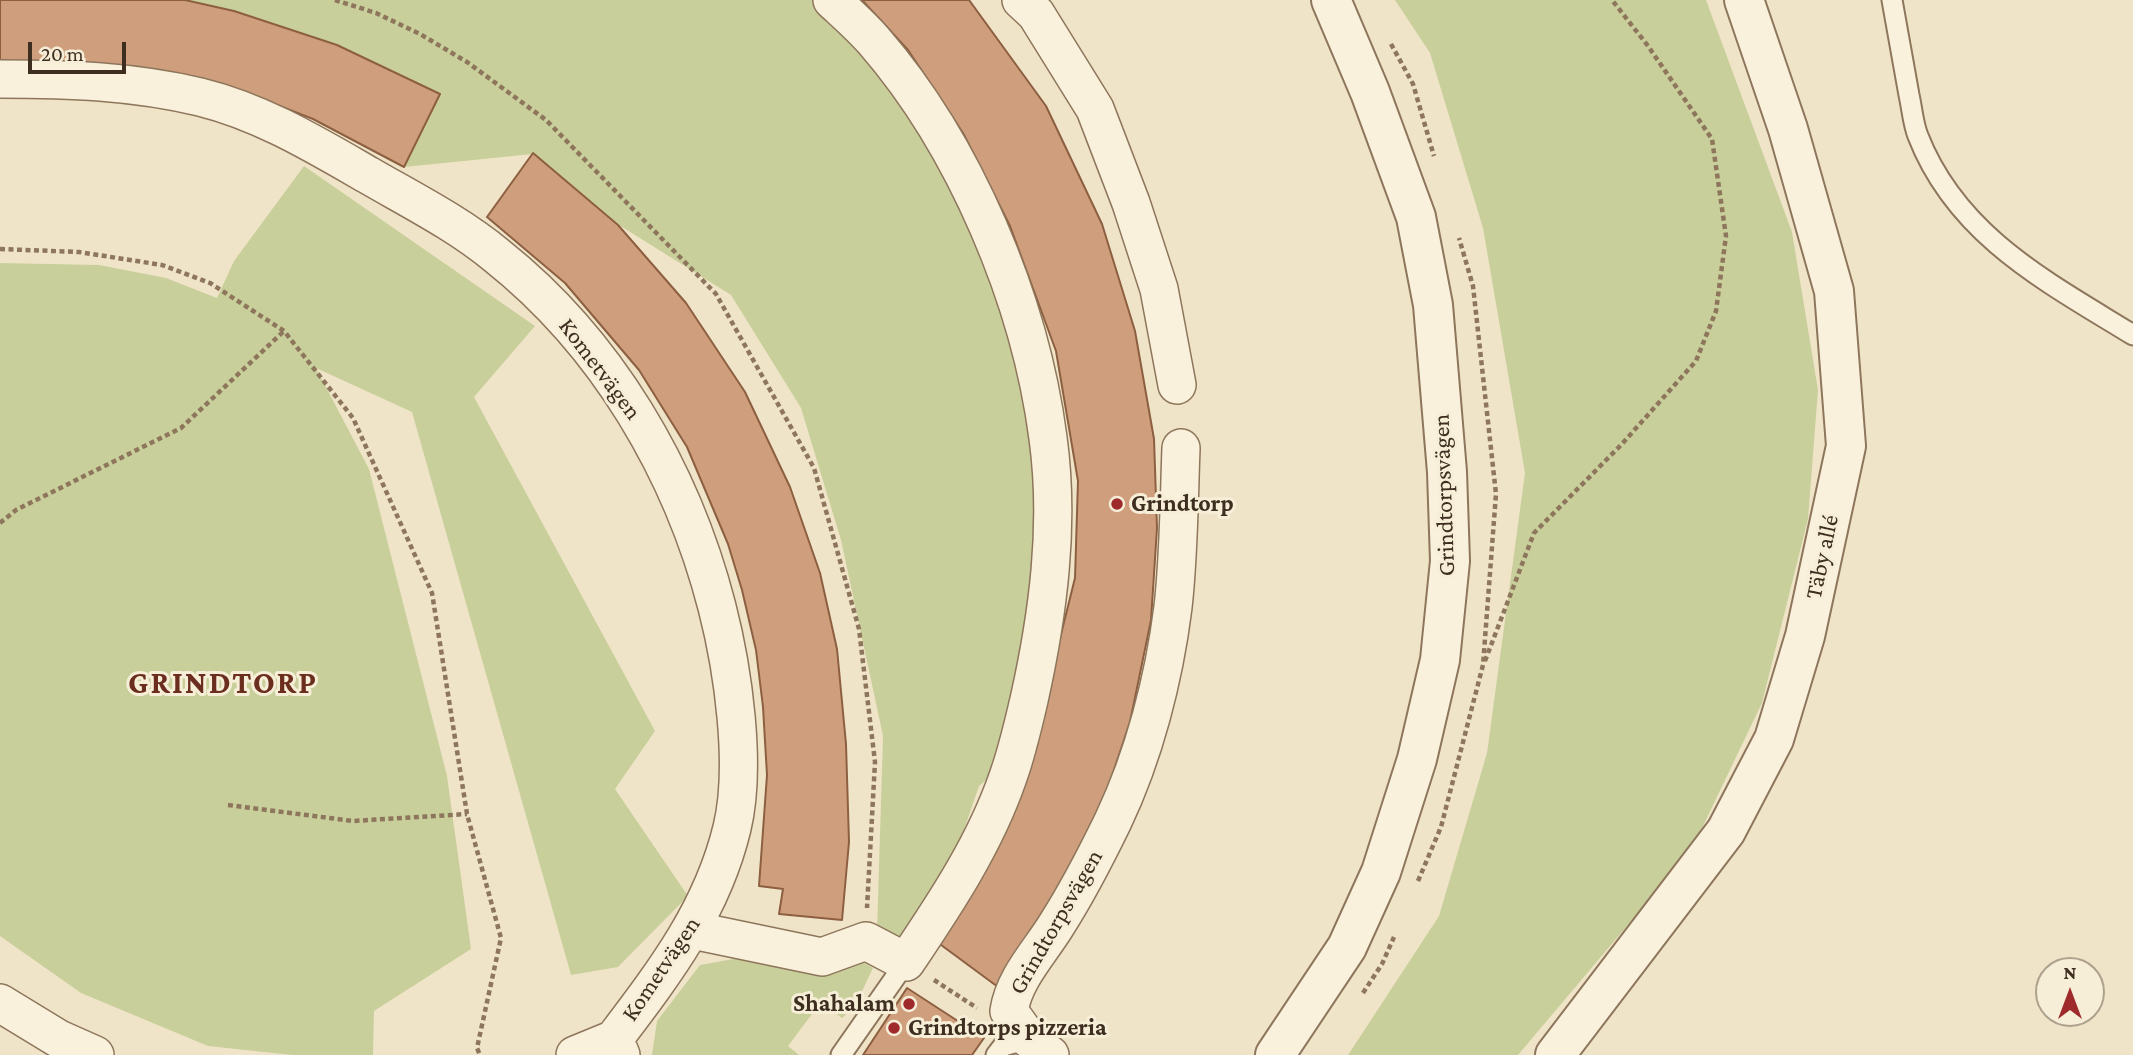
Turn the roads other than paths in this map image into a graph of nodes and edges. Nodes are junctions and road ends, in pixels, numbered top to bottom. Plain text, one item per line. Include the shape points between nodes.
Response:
1 (832, 0) edge
2 (1021, 0) edge
3 (1331, 0) edge
4 (1744, 0) edge
5 (1892, 0) edge
6 (0, 79) edge
7 (2133, 335) edge
8 (1177, 385) dead end
9 (1181, 448) dead end
10 (692, 930) junction
11 (906, 962) junction
12 (0, 1003) edge
13 (617, 1047) edge
14 (1040, 1047) edge
15 (95, 1055) edge
16 (575, 1055) edge
17 (841, 1055) edge
18 (996, 1055) edge
19 (1275, 1055) edge
20 (1555, 1055) edge

1 - 11 street via 873,40 908,86 938,128 967,185 997,248 1028,337 1049,441 1050,574 1038,663 1021,732 1008,777 967,865
2 - 8 street via 1036,14 1095,108 1159,289
3 - 19 street, Grindtorpsvägen via 1416,217 1433,305 1450,561 1440,660 1417,760 1381,873 1347,947
4 - 20 street, Täby allé via 1788,129 1834,291 1846,446 1805,636 1774,739 1726,831
5 - 7 lane via 1917,134 1937,178 1985,234 2025,268
6 - 10 street, Kometvägen via 76,79 145,86 261,117 438,216 496,254 544,297 589,348 630,402 679,494 712,585 727,643 739,766 733,825
9 - 14 street, Grindtorpsvägen via 1173,606 1165,656 1134,770 1114,819 1057,924 1012,992 1009,1011
10 - 11 street via 822,957 866,941
10 - 13 street, Kometvägen
11 - 17 lane
12 - 15 street
13 - 16 street, Kometvägen
14 - 18 lane via 1003,1046

